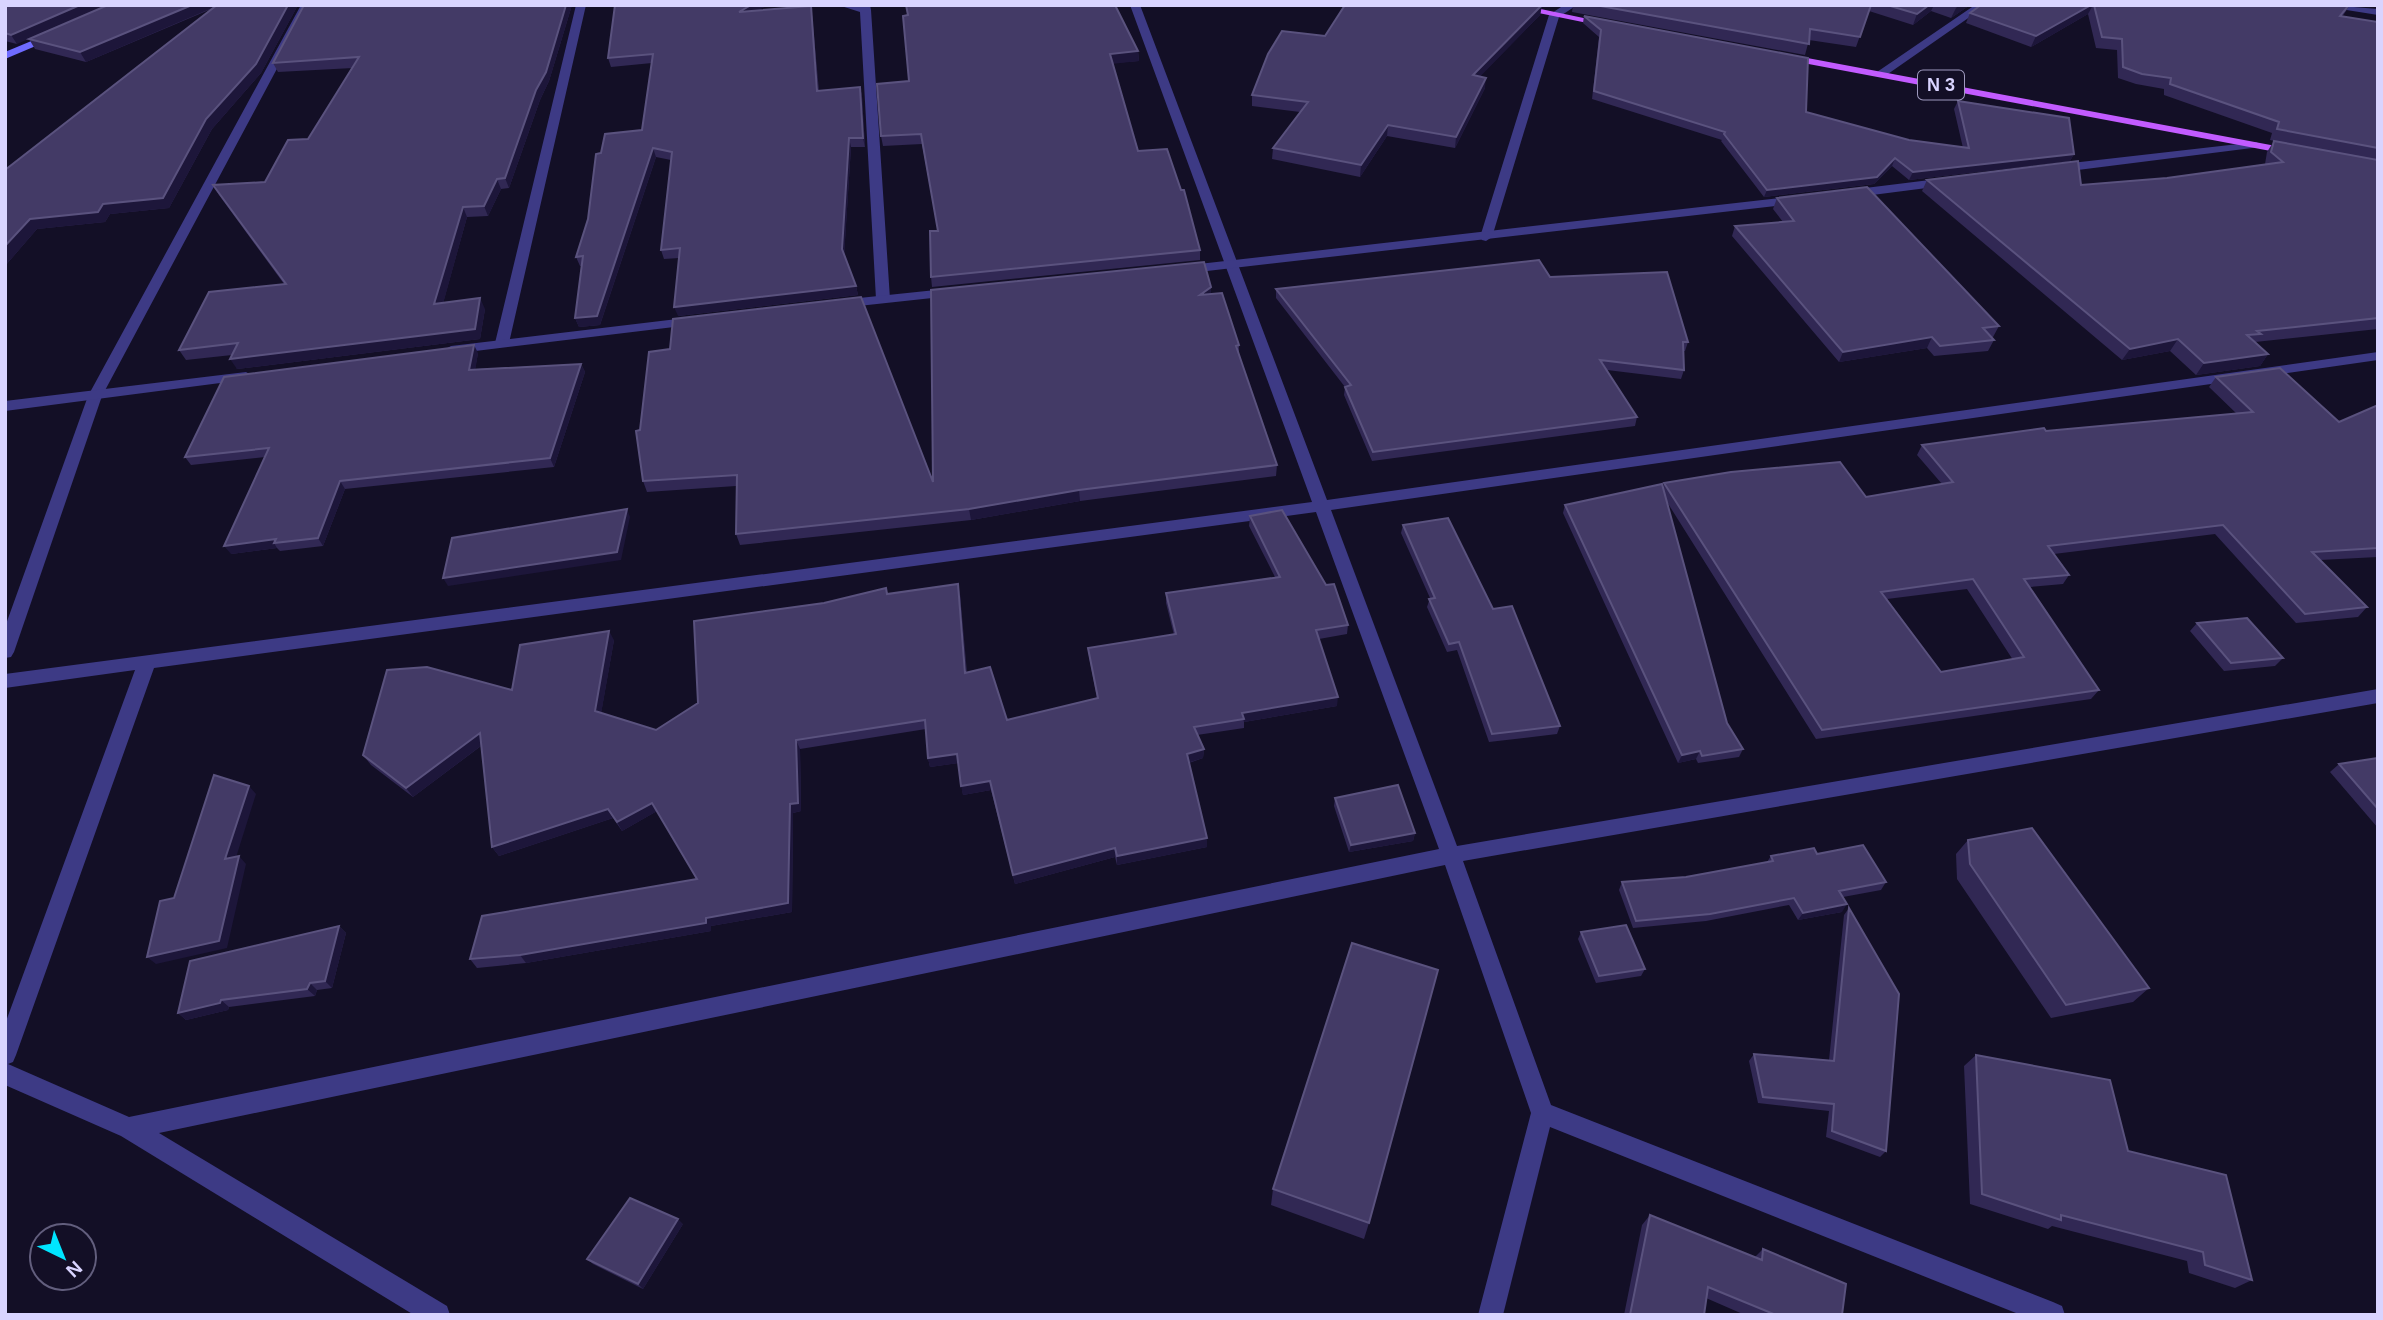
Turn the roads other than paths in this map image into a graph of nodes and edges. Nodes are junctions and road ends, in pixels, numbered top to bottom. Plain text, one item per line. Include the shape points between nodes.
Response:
1 (306, 5) edge
2 (581, 5) edge
3 (843, 5) edge
4 (1135, 5) edge
5 (1504, 5) edge
6 (1572, 5) edge
7 (1982, 5) edge
8 (2334, 5) edge
9 (865, 8) edge
10 (2378, 12) edge
11 (1554, 15) junction
12 (1623, 27) edge
13 (65, 31) edge
14 (1772, 54) edge
15 (5, 56) edge
16 (1881, 74) junction
17 (2256, 145) junction
18 (2310, 155) edge
19 (2036, 172) edge
20 (1954, 181) edge
21 (1486, 237) junction
22 (1231, 265) junction
23 (1161, 272) edge
24 (966, 291) edge
25 (883, 299) junction
26 (828, 306) edge
27 (706, 320) edge
28 (502, 343) junction
29 (434, 352) edge
30 (2378, 356) edge
31 (257, 375) edge
32 (95, 396) junction
33 (5, 406) edge
34 (1321, 506) junction
35 (5, 652) edge
36 (148, 662) junction
37 (5, 681) edge
38 (2378, 696) edge
39 (1451, 855) junction
40 (5, 1055) edge
41 (5, 1074) edge
42 (1542, 1113) junction
43 (129, 1128) junction
44 (438, 1315) edge
45 (1490, 1315) edge
46 (2053, 1315) edge

1 - 32 street
2 - 28 street
3 - 9 street
4 - 22 street
5 - 11 main road
6 - 11 street
7 - 16 street
8 - 10 street
9 - 25 street
11 - 12 main road
11 - 21 street
13 - 15 main road
14 - 16 main road, N 3
16 - 17 main road, N 3
17 - 18 main road, N 3
17 - 19 street
20 - 21 street
21 - 22 street
22 - 23 street
22 - 34 street
24 - 25 street
25 - 26 street
27 - 28 street
28 - 29 street
30 - 34 street
31 - 32 street
32 - 33 street
32 - 35 street
34 - 36 street
34 - 39 street
36 - 37 street
36 - 40 street
38 - 39 street
39 - 42 street
39 - 43 street
41 - 43 street
42 - 45 street
42 - 46 street
43 - 44 street

